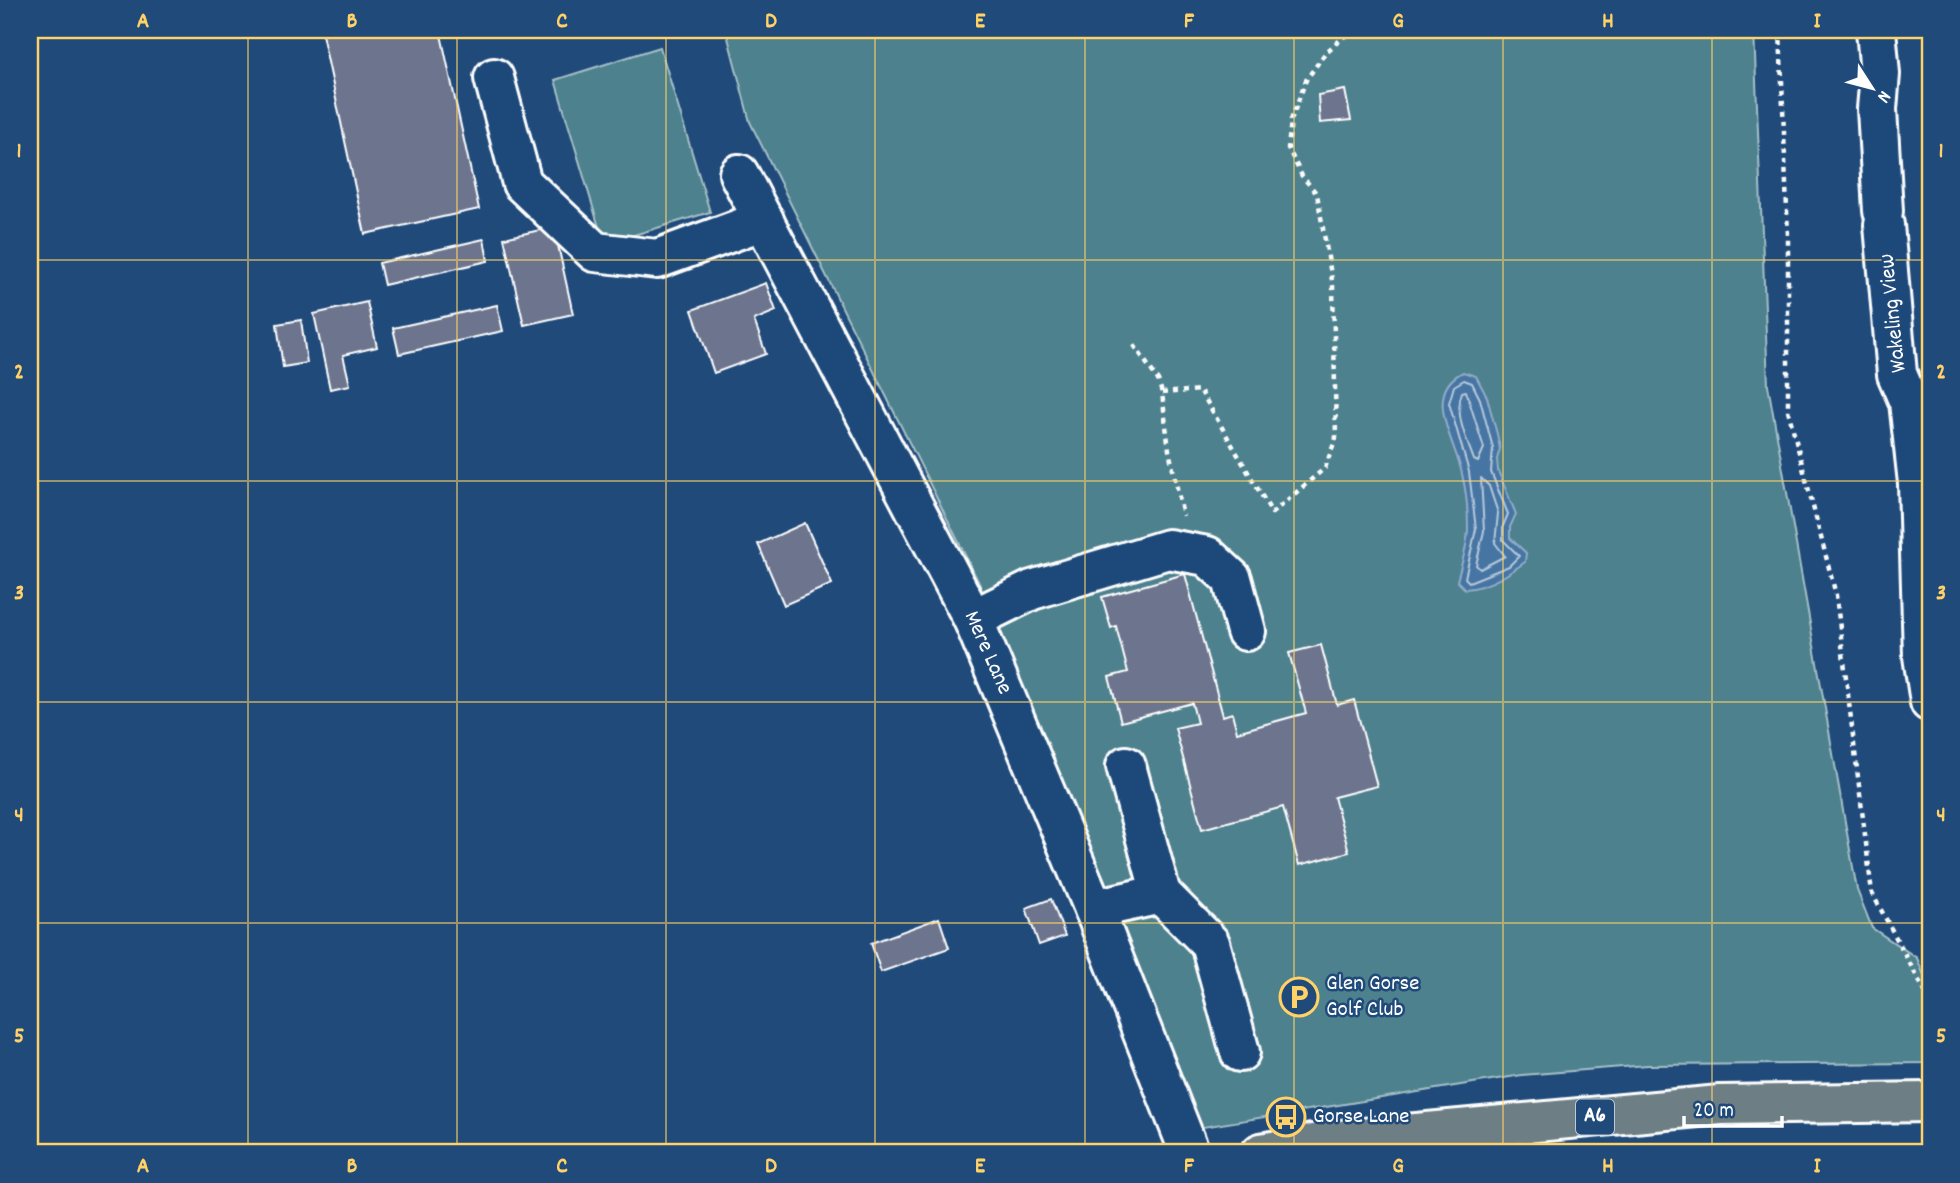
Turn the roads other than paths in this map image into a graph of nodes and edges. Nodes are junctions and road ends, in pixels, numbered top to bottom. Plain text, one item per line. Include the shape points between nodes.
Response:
1 (1876, 30) edge
2 (494, 78) dead end
3 (739, 174) dead end
4 (764, 220) junction
5 (1924, 483) edge
6 (973, 619) junction
7 (1246, 631) dead end
8 (1930, 702) edge
9 (1126, 766) dead end
10 (1161, 894) junction
11 (1094, 909) junction
12 (1240, 1052) dead end
13 (1930, 1102) edge
14 (1190, 1153) edge
15 (1261, 1153) edge

1 - 5 street, Wakeling View via 1877,109 1897,374 1909,402
2 - 4 street via 522,183 595,252 657,259
3 - 4 street, Mere Lane
4 - 6 street, Mere Lane
5 - 8 street, Wakeling View via 1923,656
6 - 7 street via 1032,590 1168,549 1206,556 1232,579
6 - 11 street, Mere Lane
9 - 10 street
10 - 11 street
10 - 12 street via 1210,943
11 - 14 street, Mere Lane
13 - 15 highway, A6 via 1720,1105 1329,1141

